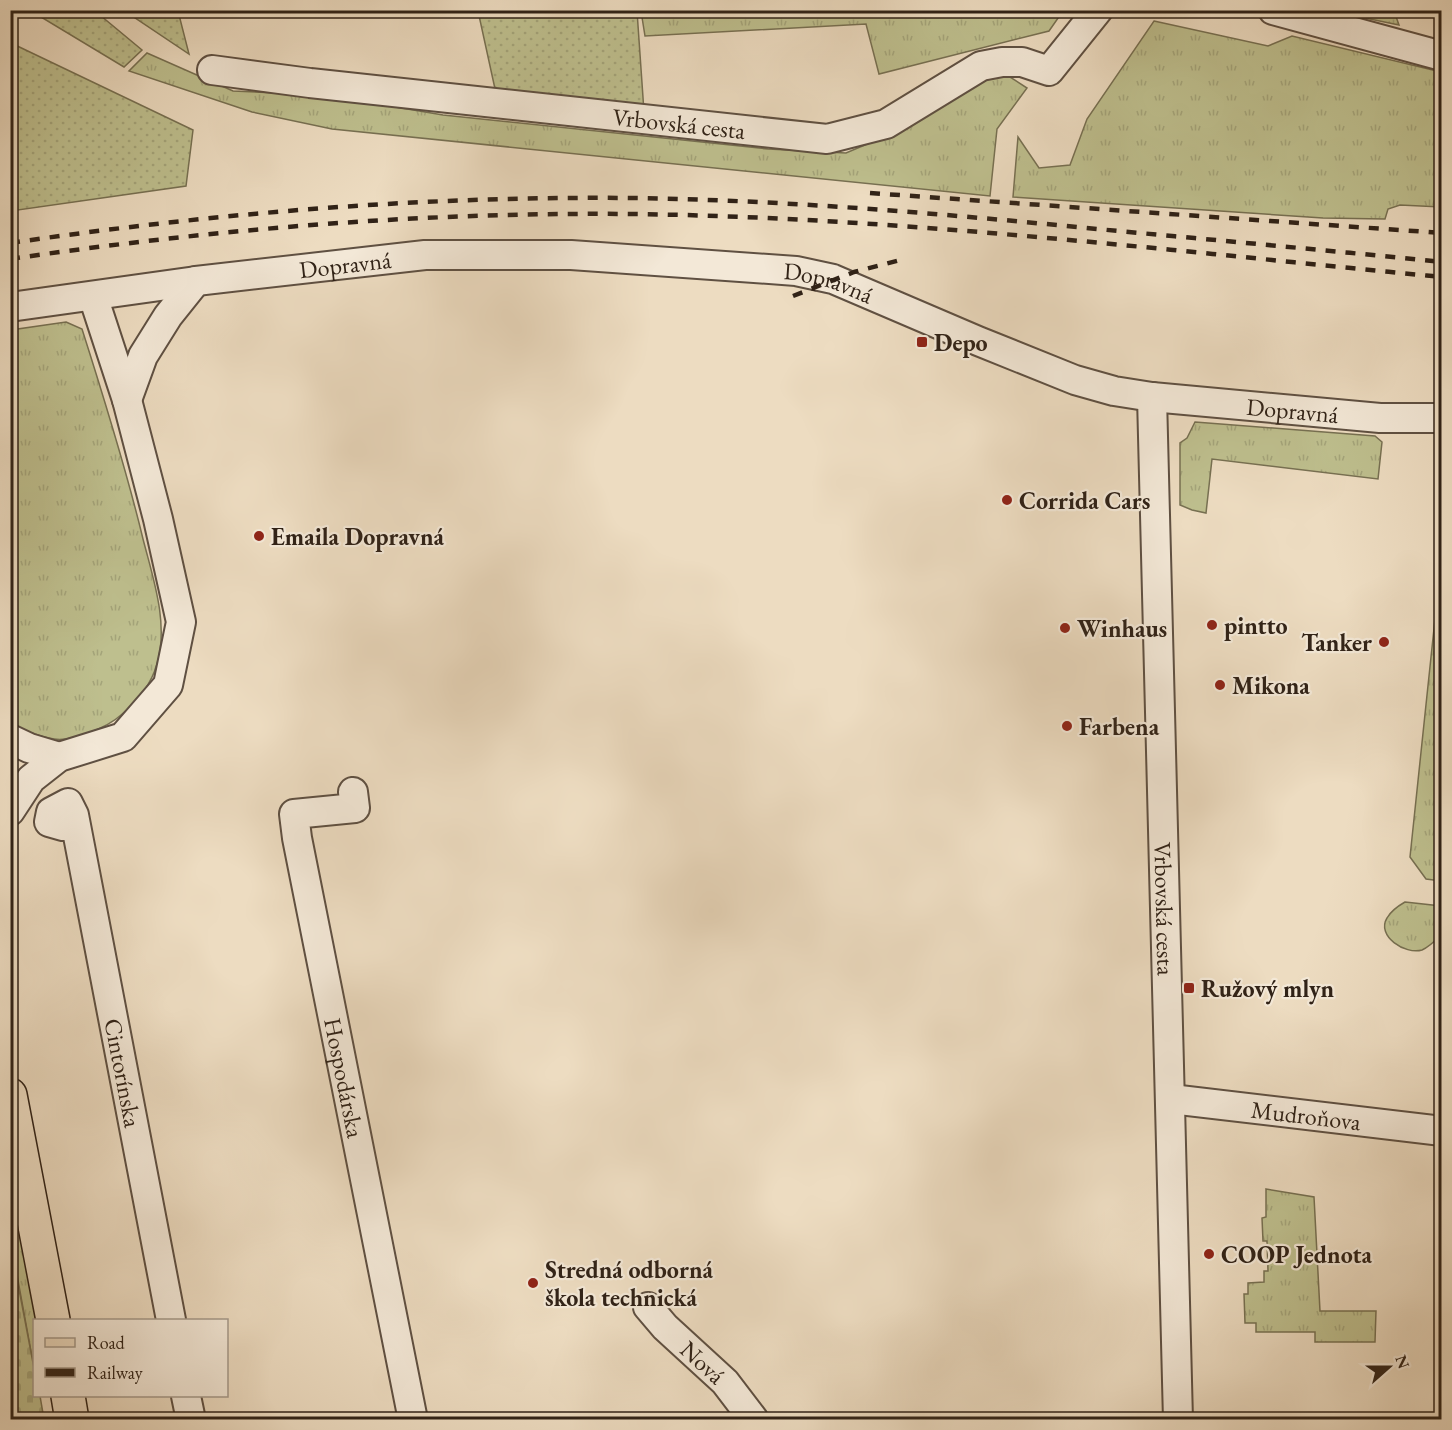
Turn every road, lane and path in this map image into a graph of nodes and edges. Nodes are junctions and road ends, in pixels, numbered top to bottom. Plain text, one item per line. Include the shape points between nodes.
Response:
1 (1098, 10) edge
2 (1273, 10) edge
3 (1442, 56) edge
4 (212, 70) dead end
5 (196, 281) junction
6 (93, 296) junction
7 (10, 308) edge
8 (1152, 397) junction
9 (127, 400) junction
10 (1442, 418) edge
11 (10, 739) edge
12 (59, 757) junction
13 (353, 792) dead end
14 (10, 811) edge
15 (75, 824) dead end
16 (10, 1095) edge
17 (1171, 1099) junction
18 (1442, 1131) edge
19 (648, 1307) dead end
20 (53, 1319) edge
21 (171, 1319) edge
22 (68, 1397) edge
23 (186, 1397) edge
24 (72, 1419) edge
25 (191, 1419) edge
26 (413, 1419) edge
27 (754, 1419) edge
28 (1178, 1419) edge

1 - 4 street, Vrbovská cesta via 1048,72 1022,62 981,66 886,124 827,139
2 - 3 street
5 - 6 street, Dopravná
5 - 8 street, Dopravná via 425,255 571,255 796,271 832,279 1075,380
5 - 9 street via 143,356
6 - 7 street, Dopravná
6 - 9 street
8 - 10 street, Dopravná via 1380,418
8 - 17 street, Vrbovská cesta
9 - 12 street via 181,622 168,685 123,737
11 - 12 street
12 - 14 street via 31,779
13 - 26 street, Hospodárska via 356,808 294,814
15 - 21 street, Cintorínska
16 - 20 main road
17 - 18 street, Mudroňova
17 - 28 street, Vrbovská cesta
19 - 27 street, Nová via 725,1383
22 - 24 main road
23 - 25 street

